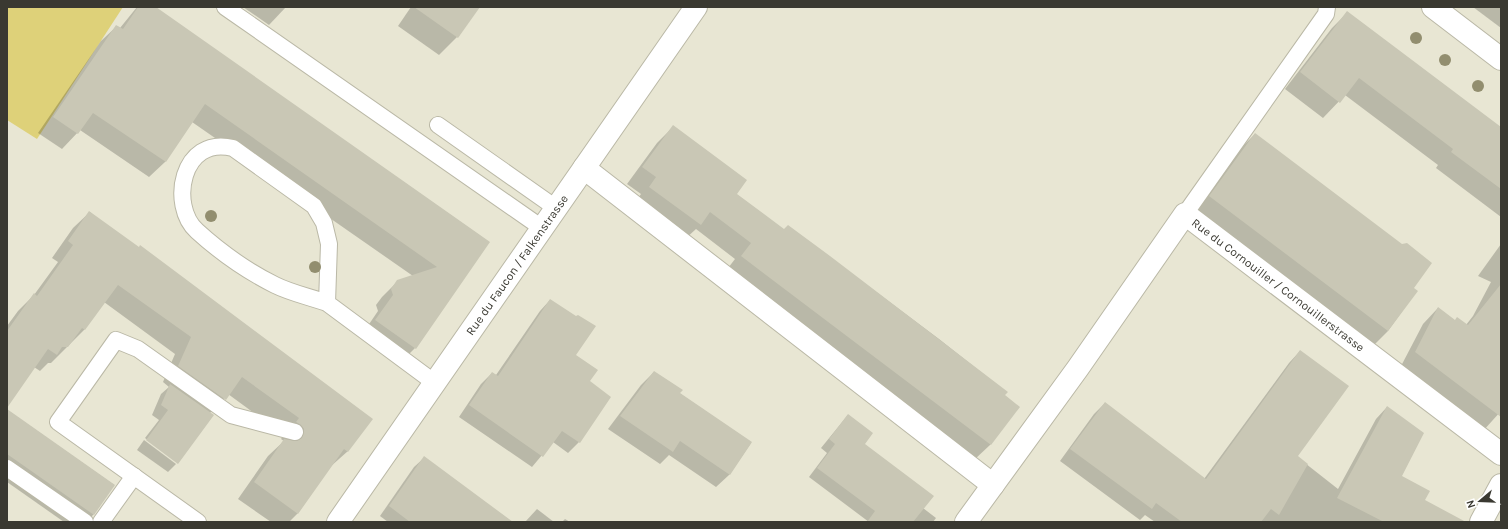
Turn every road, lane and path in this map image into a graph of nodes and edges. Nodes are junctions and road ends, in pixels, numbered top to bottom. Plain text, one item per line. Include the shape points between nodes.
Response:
1 (225, 7) edge
2 (696, 7) edge
3 (1327, 7) edge
4 (1433, 7) edge
5 (1501, 58) edge
6 (438, 125) dead end
7 (584, 168) junction
8 (556, 208) junction
9 (1185, 214) junction
10 (542, 228) junction
11 (327, 303) junction
12 (435, 383) junction
13 (296, 432) dead end
14 (1501, 454) edge
15 (7, 468) edge
16 (134, 476) junction
17 (993, 485) junction
18 (1501, 485) edge
19 (348, 518) edge
20 (85, 522) edge
21 (101, 522) edge
22 (198, 522) edge
23 (966, 522) edge
24 (1482, 522) edge

1 - 10 lane
2 - 7 street, Rue du Faucon / Falkenstrasse
3 - 9 lane via 1326,14
4 - 5 street
6 - 8 lane
7 - 8 street, Rue du Faucon / Falkenstrasse
7 - 17 street
8 - 10 street, Rue du Faucon / Falkenstrasse
9 - 14 street, Rue du Cornouiller / Cornouillerstrasse
9 - 17 street, Rue du Cornouiller / Cornouillerstrasse
10 - 12 street, Rue du Faucon / Falkenstrasse
11 - 11 lane via 329,244 324,223 314,206 233,148 221,145 201,150 190,164 184,180 185,209 196,230 245,268 276,286
11 - 12 lane
12 - 19 street, Rue du Faucon / Falkenstrasse
13 - 16 lane via 231,415 138,349 116,340 58,422
15 - 20 lane
16 - 21 lane
16 - 22 lane
17 - 23 street, Rue du Cornouiller / Cornouillerstrasse
18 - 24 street

